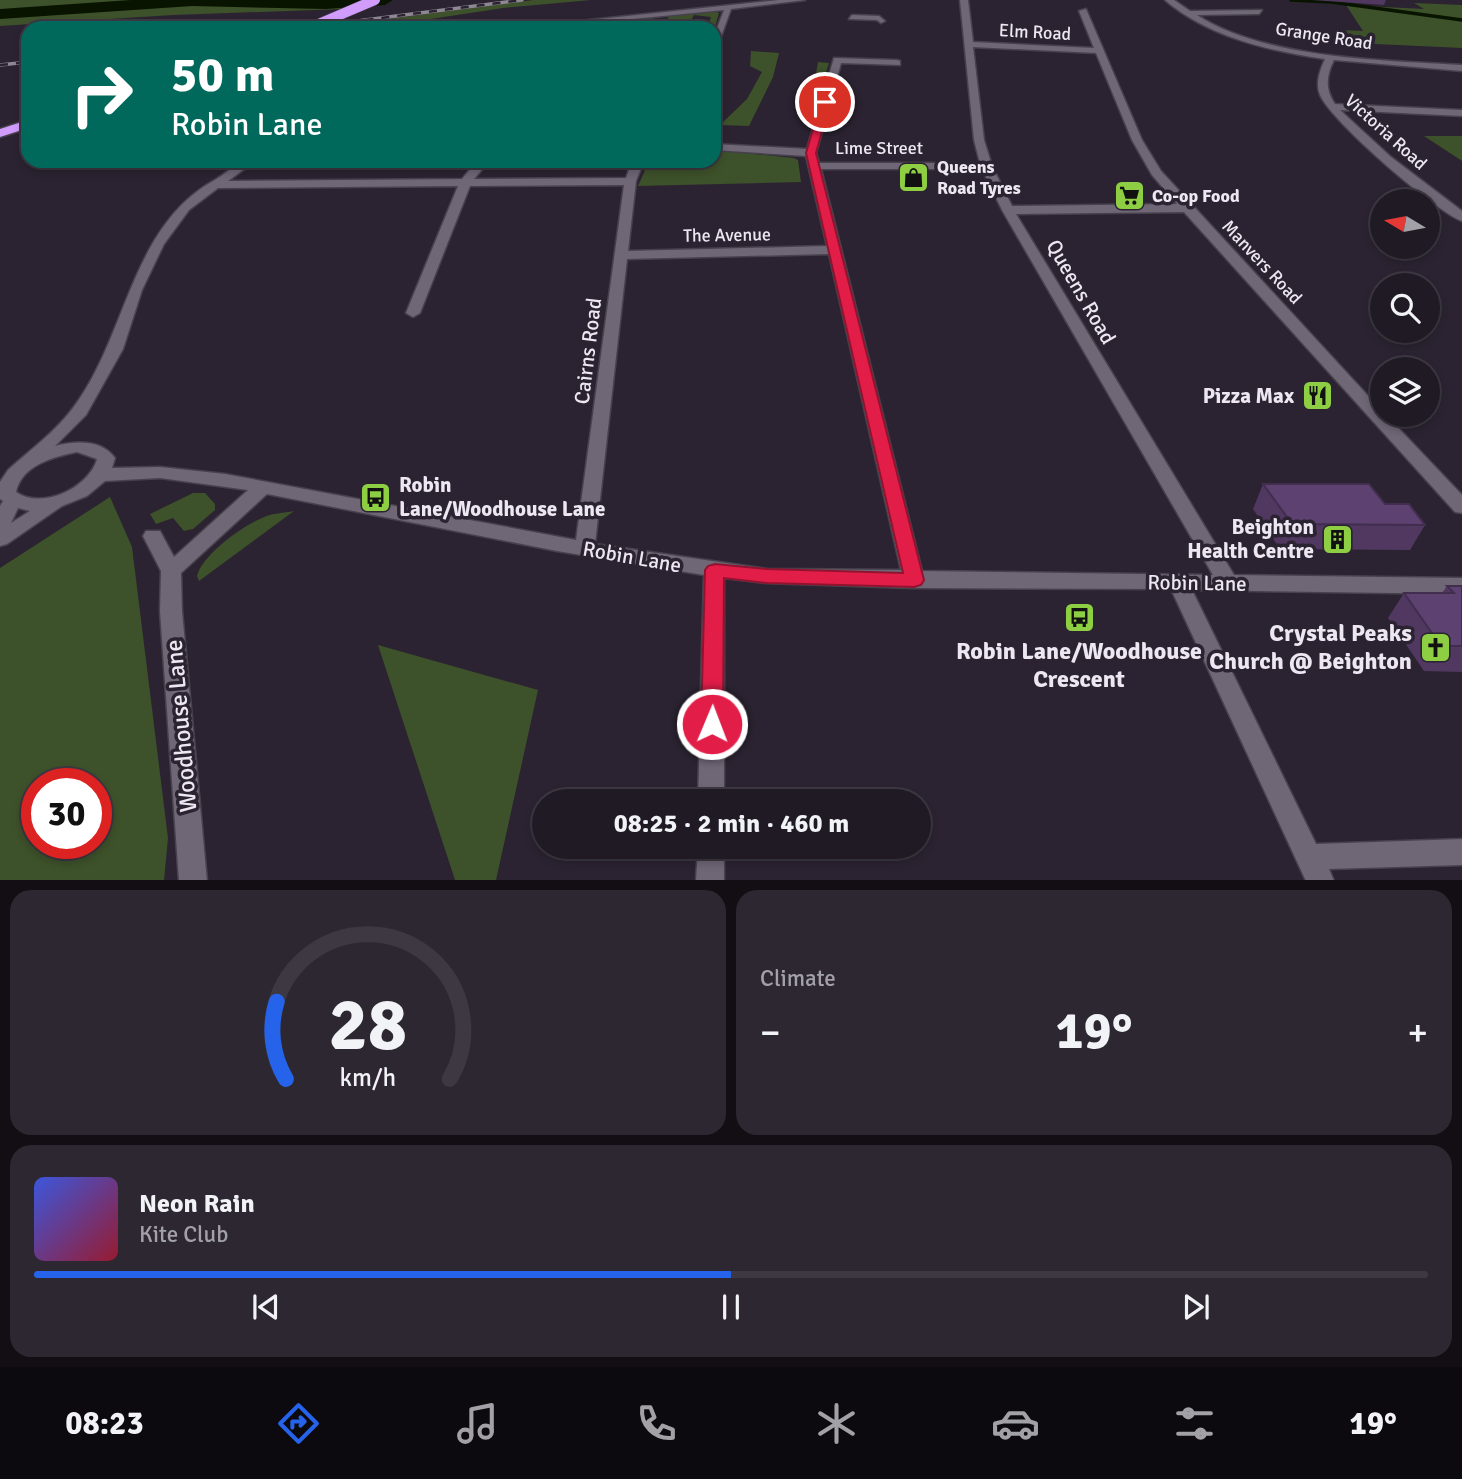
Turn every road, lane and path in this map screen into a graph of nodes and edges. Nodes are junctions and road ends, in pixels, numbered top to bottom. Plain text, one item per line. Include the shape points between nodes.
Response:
1 (374, 0) edge
2 (801, 0) edge
3 (964, 0) edge
4 (1169, 0) edge
5 (728, 7) junction
6 (1083, 11) dead end
7 (1259, 12) dead end
8 (662, 13) junction
9 (1187, 13) junction
10 (852, 16) dead end
11 (608, 18) junction
12 (325, 21) edge
13 (581, 21) edge
14 (610, 21) edge
15 (658, 21) dead end
16 (881, 21) dead end
17 (721, 30) edge
18 (969, 44) junction
19 (1100, 51) junction
20 (1331, 56) junction
21 (897, 63) dead end
22 (1462, 68) edge
23 (1331, 107) junction
24 (1462, 113) edge
25 (21, 126) edge
26 (0, 133) edge
27 (721, 148) edge
28 (813, 160) junction
29 (986, 166) junction
30 (238, 168) edge
31 (477, 168) edge
32 (635, 168) edge
33 (630, 181) junction
34 (465, 183) junction
35 (213, 185) junction
36 (1186, 208) junction
37 (1008, 209) junction
38 (1462, 217) edge
39 (833, 250) junction
40 (621, 255) junction
41 (413, 313) dead end
42 (73, 421) junction
43 (77, 447) junction
44 (30, 461) junction
45 (101, 475) junction
46 (262, 488) junction
47 (62, 499) junction
48 (12, 501) junction
49 (1462, 507) edge
50 (0, 525) edge
51 (153, 536) dead end
52 (0, 539) edge
53 (585, 548) junction
54 (715, 570) junction
55 (171, 571) junction
56 (914, 580) junction
57 (1178, 583) junction
58 (1228, 583) junction
59 (1462, 586) edge
60 (711, 789) edge
61 (1462, 852) edge
62 (710, 859) edge
63 (1315, 869) edge
64 (193, 880) edge
65 (710, 880) edge

1 - 12 highway, bridge
2 - 5 street
3 - 18 street, Queens Road
4 - 9 street, Grange Road
5 - 8 street
5 - 17 street
6 - 19 street, Manvers Road
7 - 9 street, Grange Road
8 - 11 street
8 - 15 street
9 - 20 street, Grange Road via 1232,34
10 - 16 street
11 - 13 street
11 - 14 street
18 - 19 street, Elm Road
18 - 29 street, Queens Road
19 - 36 street, Manvers Road via 1137,140 1156,173
20 - 22 street, Grange Road
20 - 23 street, Victoria Road via 1322,78
21 - 28 street via 837,60
23 - 24 street
23 - 38 street, Victoria Road
25 - 26 highway
27 - 28 street, Lime Street
28 - 29 street, Lime Street
28 - 39 street
29 - 37 street, Queens Road
30 - 35 street
31 - 34 street
32 - 33 street, Cairns Road
33 - 34 street
33 - 40 street, Cairns Road
34 - 35 street
34 - 41 street
35 - 42 street via 185,207 158,244 135,290 115,349
36 - 37 street
36 - 49 street, Manvers Road
37 - 58 street, Queens Road
39 - 40 street, The Avenue
39 - 56 street
40 - 53 street, Cairns Road
42 - 43 street
42 - 44 street
43 - 44 street
43 - 45 street via 91,448 106,458
44 - 48 street via 6,484
45 - 46 street, Robin Lane via 172,475
45 - 47 street
46 - 53 street, Robin Lane
46 - 55 street
47 - 48 street via 31,505
47 - 52 street
48 - 50 street
51 - 55 street, Woodhouse Lane
53 - 54 street, Robin Lane
54 - 56 street, Robin Lane
54 - 60 street
55 - 64 street, Woodhouse Lane
56 - 57 street, Robin Lane
57 - 58 street, Robin Lane
57 - 63 street
58 - 59 street, Robin Lane
61 - 63 street
62 - 65 street

